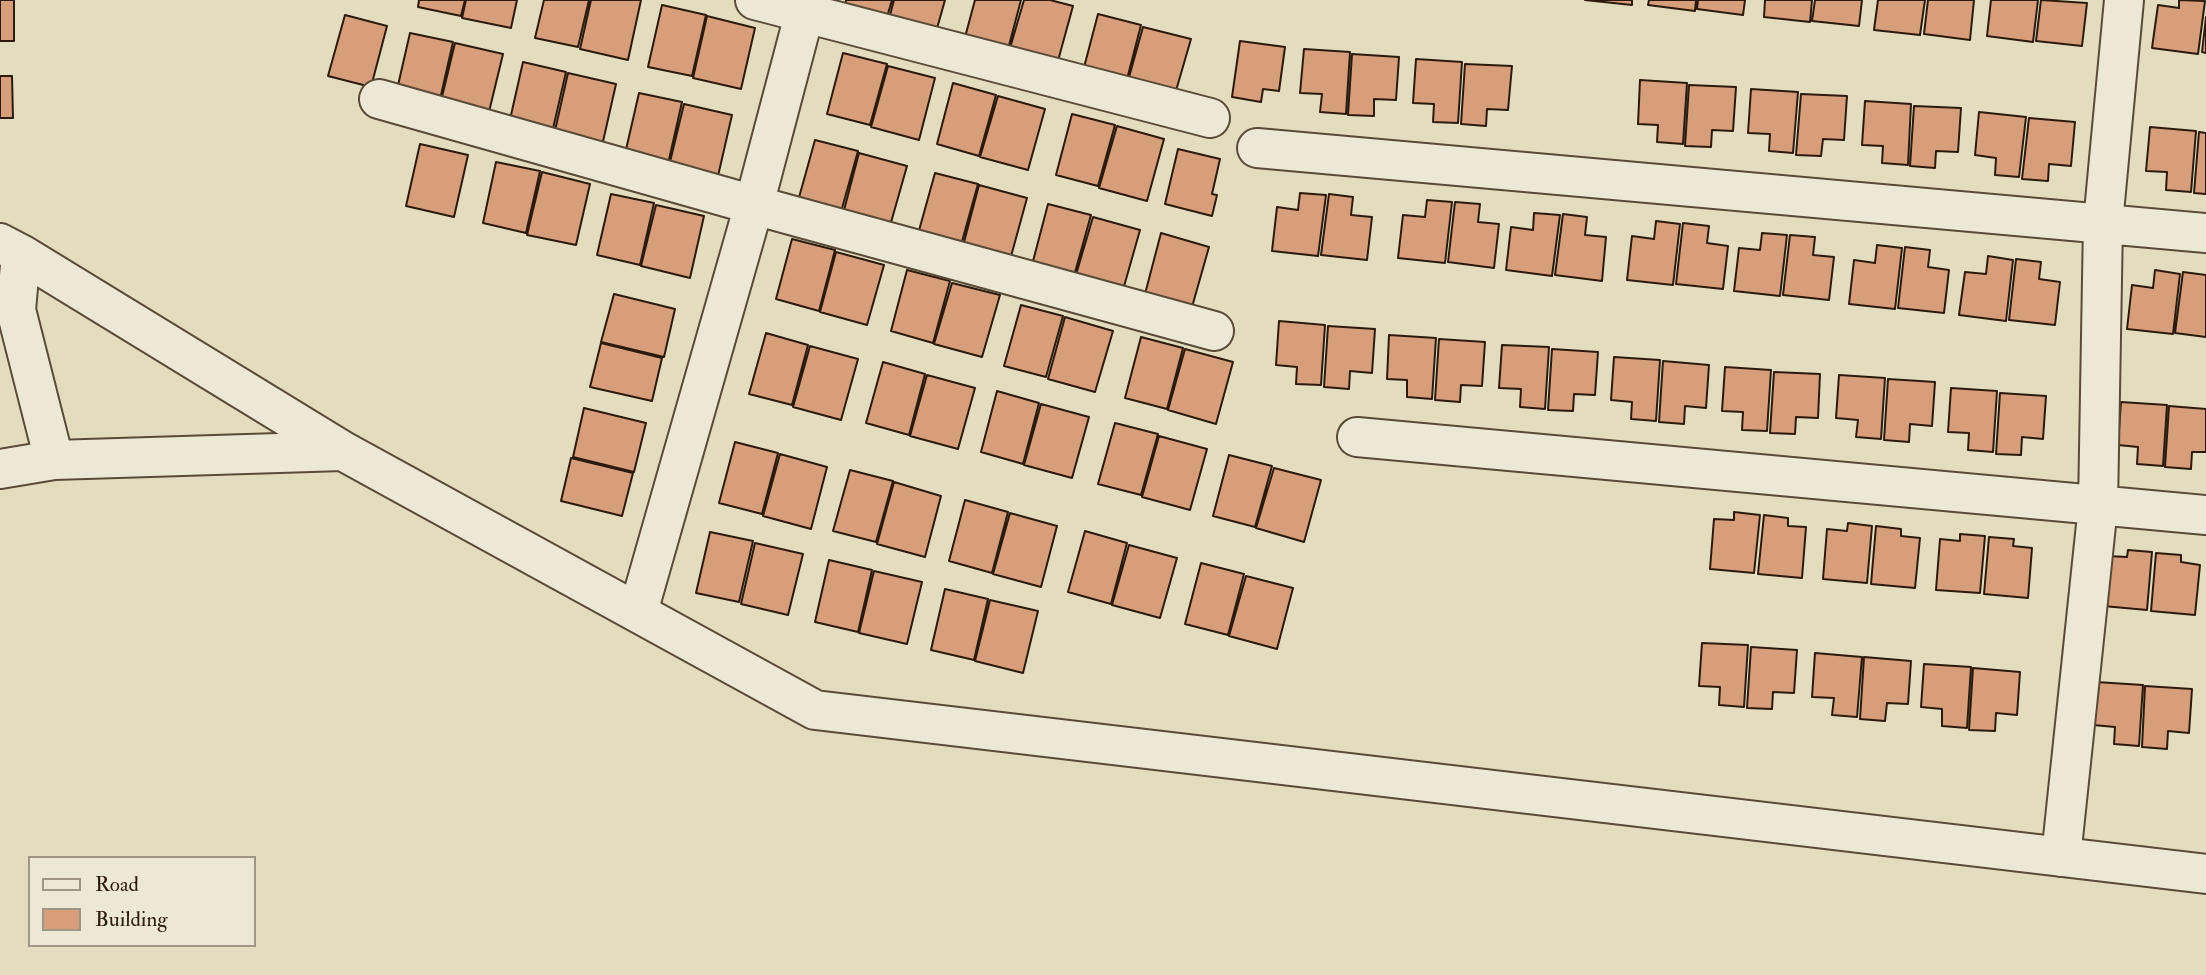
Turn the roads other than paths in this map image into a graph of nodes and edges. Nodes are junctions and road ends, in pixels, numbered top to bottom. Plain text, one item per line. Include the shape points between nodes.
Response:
1 (755, 0) edge
2 (2124, 0) edge
3 (807, 6) edge
4 (379, 99) dead end
5 (1210, 118) dead end
6 (1257, 148) dead end
7 (754, 205) junction
8 (2103, 223) junction
9 (2206, 233) edge
10 (11, 248) edge
11 (1214, 331) dead end
12 (1357, 438) dead end
13 (343, 451) junction
14 (54, 460) junction
15 (0, 469) edge
16 (2098, 506) junction
17 (2206, 515) edge
18 (638, 612) junction
19 (2061, 857) junction
20 (2206, 874) edge

1 - 3 street
2 - 8 street
3 - 5 street
3 - 7 street
4 - 7 street
6 - 8 street
7 - 11 street
7 - 18 street
8 - 9 street
8 - 16 street
10 - 13 street
10 - 14 street via 16,310
12 - 16 street
13 - 14 street
13 - 18 street
14 - 15 street
16 - 17 street
16 - 19 street
18 - 19 street via 815,710
19 - 20 street

